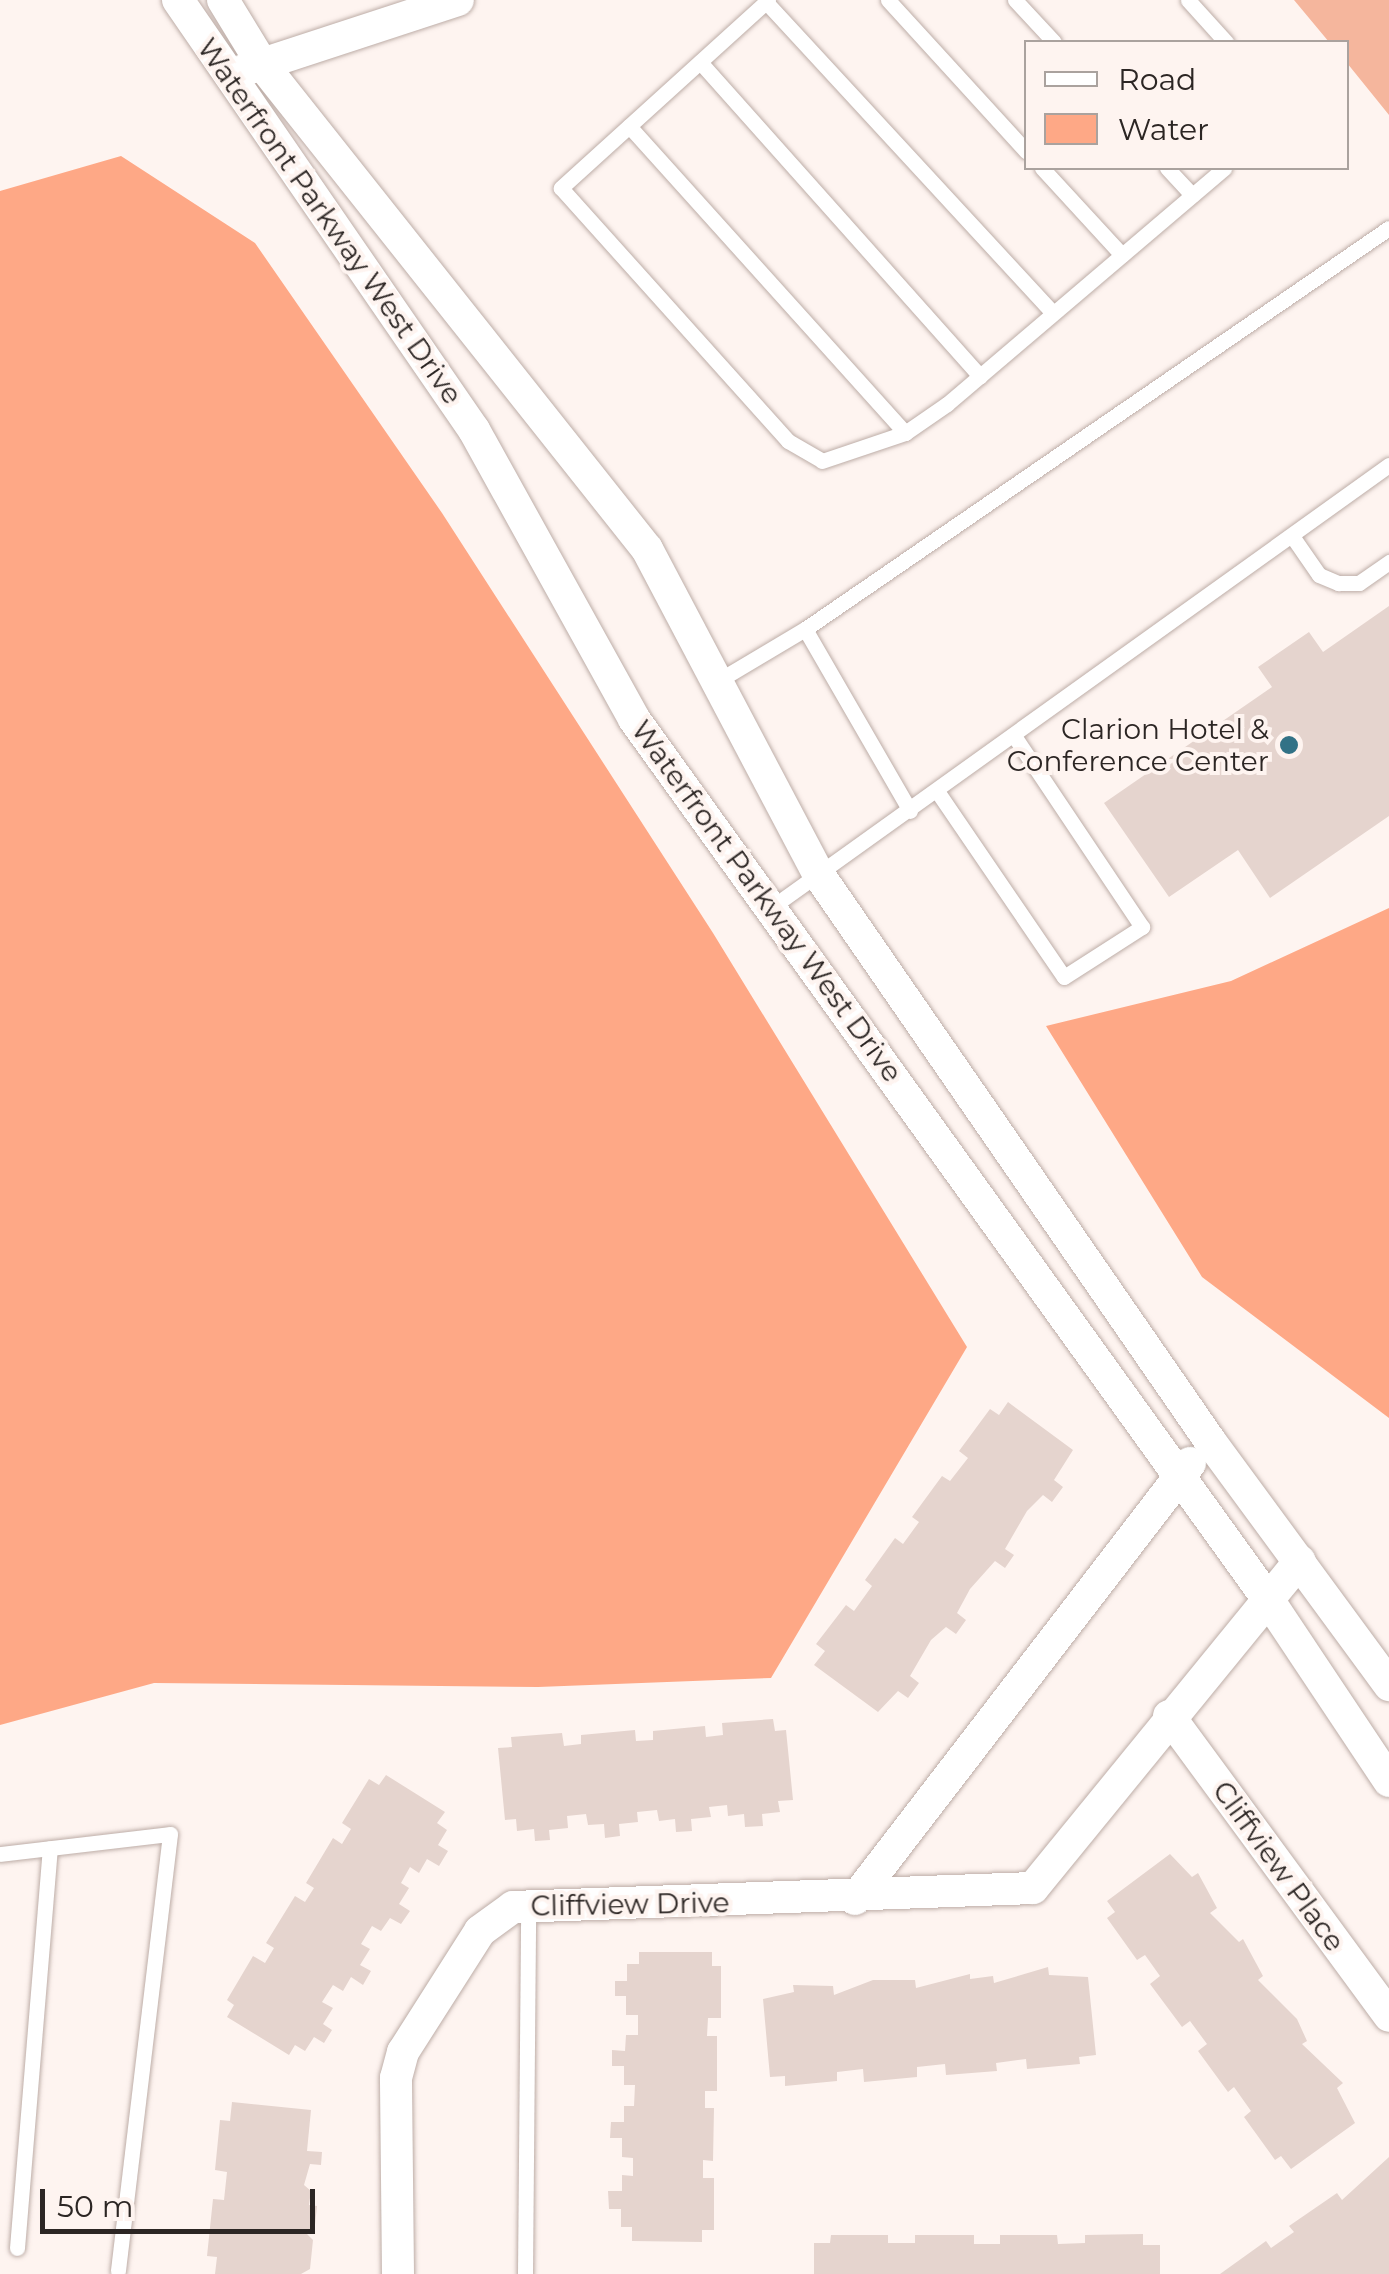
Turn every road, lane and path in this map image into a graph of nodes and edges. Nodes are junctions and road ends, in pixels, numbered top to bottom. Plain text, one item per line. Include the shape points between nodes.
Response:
1 (178, 0) edge
2 (222, 0) edge
3 (458, 0) edge
4 (888, 0) edge
5 (1015, 0) edge
6 (1188, 0) edge
7 (767, 1) edge
8 (398, 8) edge
9 (1052, 40) edge
10 (1224, 40) edge
11 (700, 62) junction
12 (262, 64) junction
13 (230, 75) junction
14 (629, 126) junction
15 (1024, 149) edge
16 (1044, 170) edge
17 (1169, 170) edge
18 (1222, 170) edge
19 (1192, 195) junction
20 (1389, 228) edge
21 (1122, 254) junction
22 (1054, 314) junction
23 (980, 376) junction
24 (905, 432) junction
25 (1389, 465) edge
26 (1292, 536) junction
27 (1389, 562) edge
28 (805, 629) junction
29 (716, 682) junction
30 (1014, 736) junction
31 (937, 791) junction
32 (910, 811) junction
33 (819, 875) junction
34 (772, 907) junction
35 (1210, 1441) junction
36 (1178, 1476) junction
37 (1300, 1561) junction
38 (1267, 1598) junction
39 (1389, 1685) edge
40 (1170, 1716) junction
41 (1389, 1782) edge
42 (50, 1848) junction
43 (0, 1854) edge
44 (854, 1899) junction
45 (528, 1908) junction
46 (1389, 2016) edge
47 (18, 2248) dead end
48 (118, 2271) dead end
49 (398, 2274) edge
50 (525, 2274) edge

1 - 13 street, Waterfront Parkway West Drive
2 - 12 street, Waterfront Parkway West Drive
3 - 8 street
4 - 15 lane
5 - 9 lane
6 - 10 lane
7 - 11 lane
7 - 22 lane
8 - 12 street
11 - 14 lane
11 - 23 lane
12 - 13 street
12 - 29 street, Waterfront Parkway West Drive via 647,549
13 - 34 street, Waterfront Parkway West Drive via 474,430 634,718
14 - 24 lane
14 - 24 lane via 561,188 788,442 822,461
16 - 21 lane
17 - 19 lane
18 - 19 lane
19 - 21 lane
20 - 28 lane
21 - 22 lane
22 - 23 lane
23 - 24 lane
25 - 26 lane
26 - 27 lane via 1319,576 1338,583 1359,583
26 - 30 lane
28 - 29 lane
28 - 32 lane
29 - 33 street, Waterfront Parkway West Drive
30 - 31 lane
30 - 31 lane via 1142,926 1064,977
31 - 32 lane
32 - 33 lane
33 - 34 lane
33 - 35 street, Waterfront Parkway West Drive
34 - 36 street, Waterfront Parkway West Drive
35 - 36 street
35 - 37 street, Waterfront Parkway West Drive
36 - 38 street, Waterfront Parkway West Drive
36 - 44 street
37 - 38 street, Cliffview Drive
37 - 39 street, Waterfront Parkway West Drive
38 - 40 street, Cliffview Drive
38 - 41 street, Waterfront Parkway West Drive
40 - 44 street, Cliffview Drive via 1033,1888
40 - 46 street, Cliffview Place
42 - 43 lane
42 - 47 lane
42 - 48 lane via 170,1834
44 - 45 street, Cliffview Drive
45 - 49 street, Cliffview Drive via 513,1907 480,1930 402,2052 396,2078
45 - 50 lane

